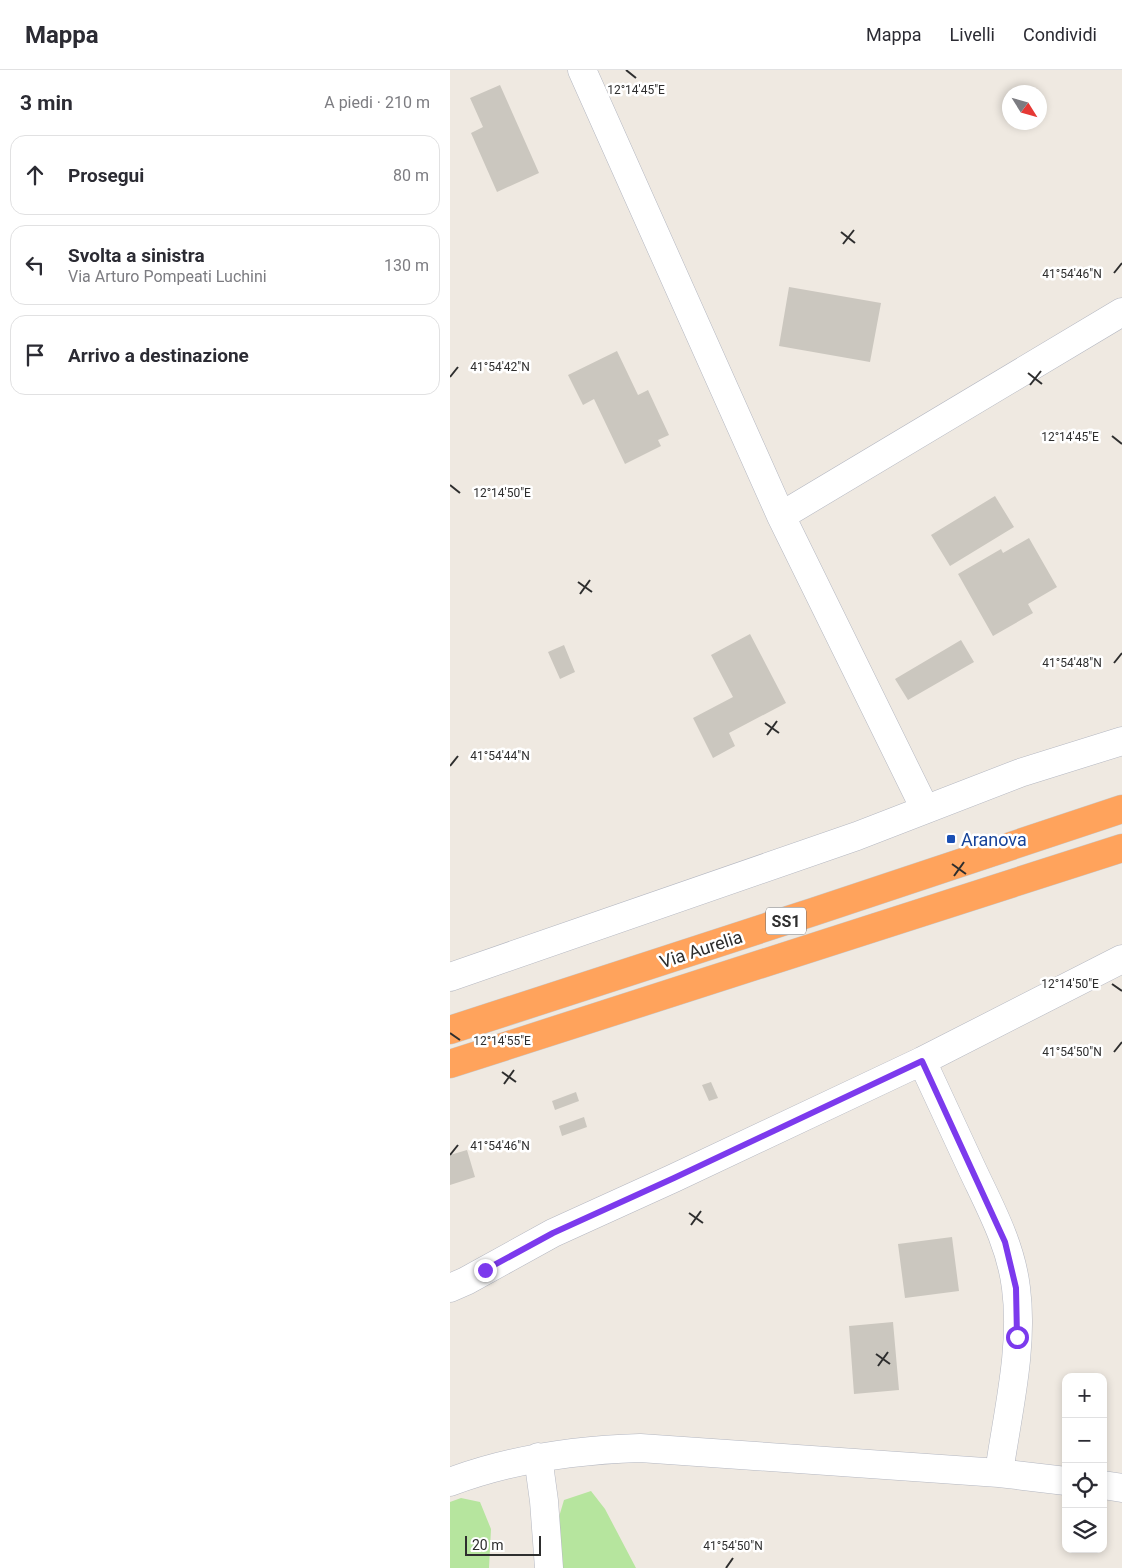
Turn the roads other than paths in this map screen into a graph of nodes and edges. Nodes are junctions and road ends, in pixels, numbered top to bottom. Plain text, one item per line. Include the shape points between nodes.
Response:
1 (582, 70) edge
2 (1122, 312) edge
3 (781, 516) junction
4 (1122, 741) edge
5 (925, 809) junction
6 (1122, 809) edge
7 (1122, 848) edge
8 (1122, 959) edge
9 (450, 977) edge
10 (450, 1030) edge
11 (922, 1061) junction
12 (450, 1064) edge
13 (455, 1287) edge
14 (538, 1457) junction
15 (999, 1474) junction
16 (1062, 1481) edge
17 (450, 1482) edge
18 (1107, 1486) edge
19 (1122, 1488) edge
20 (549, 1568) edge

1 - 3 street
2 - 3 street
3 - 5 street
4 - 5 street via 1020,773
5 - 9 street
6 - 10 highway, Via Aurelia / SS1
7 - 12 highway, Via Aurelia / SS1
8 - 11 street
11 - 13 street via 553,1233
11 - 15 street via 993,1212 1013,1271 1018,1304 1016,1355
14 - 15 street via 640,1448
14 - 17 street
14 - 20 street
15 - 16 street
18 - 19 street

